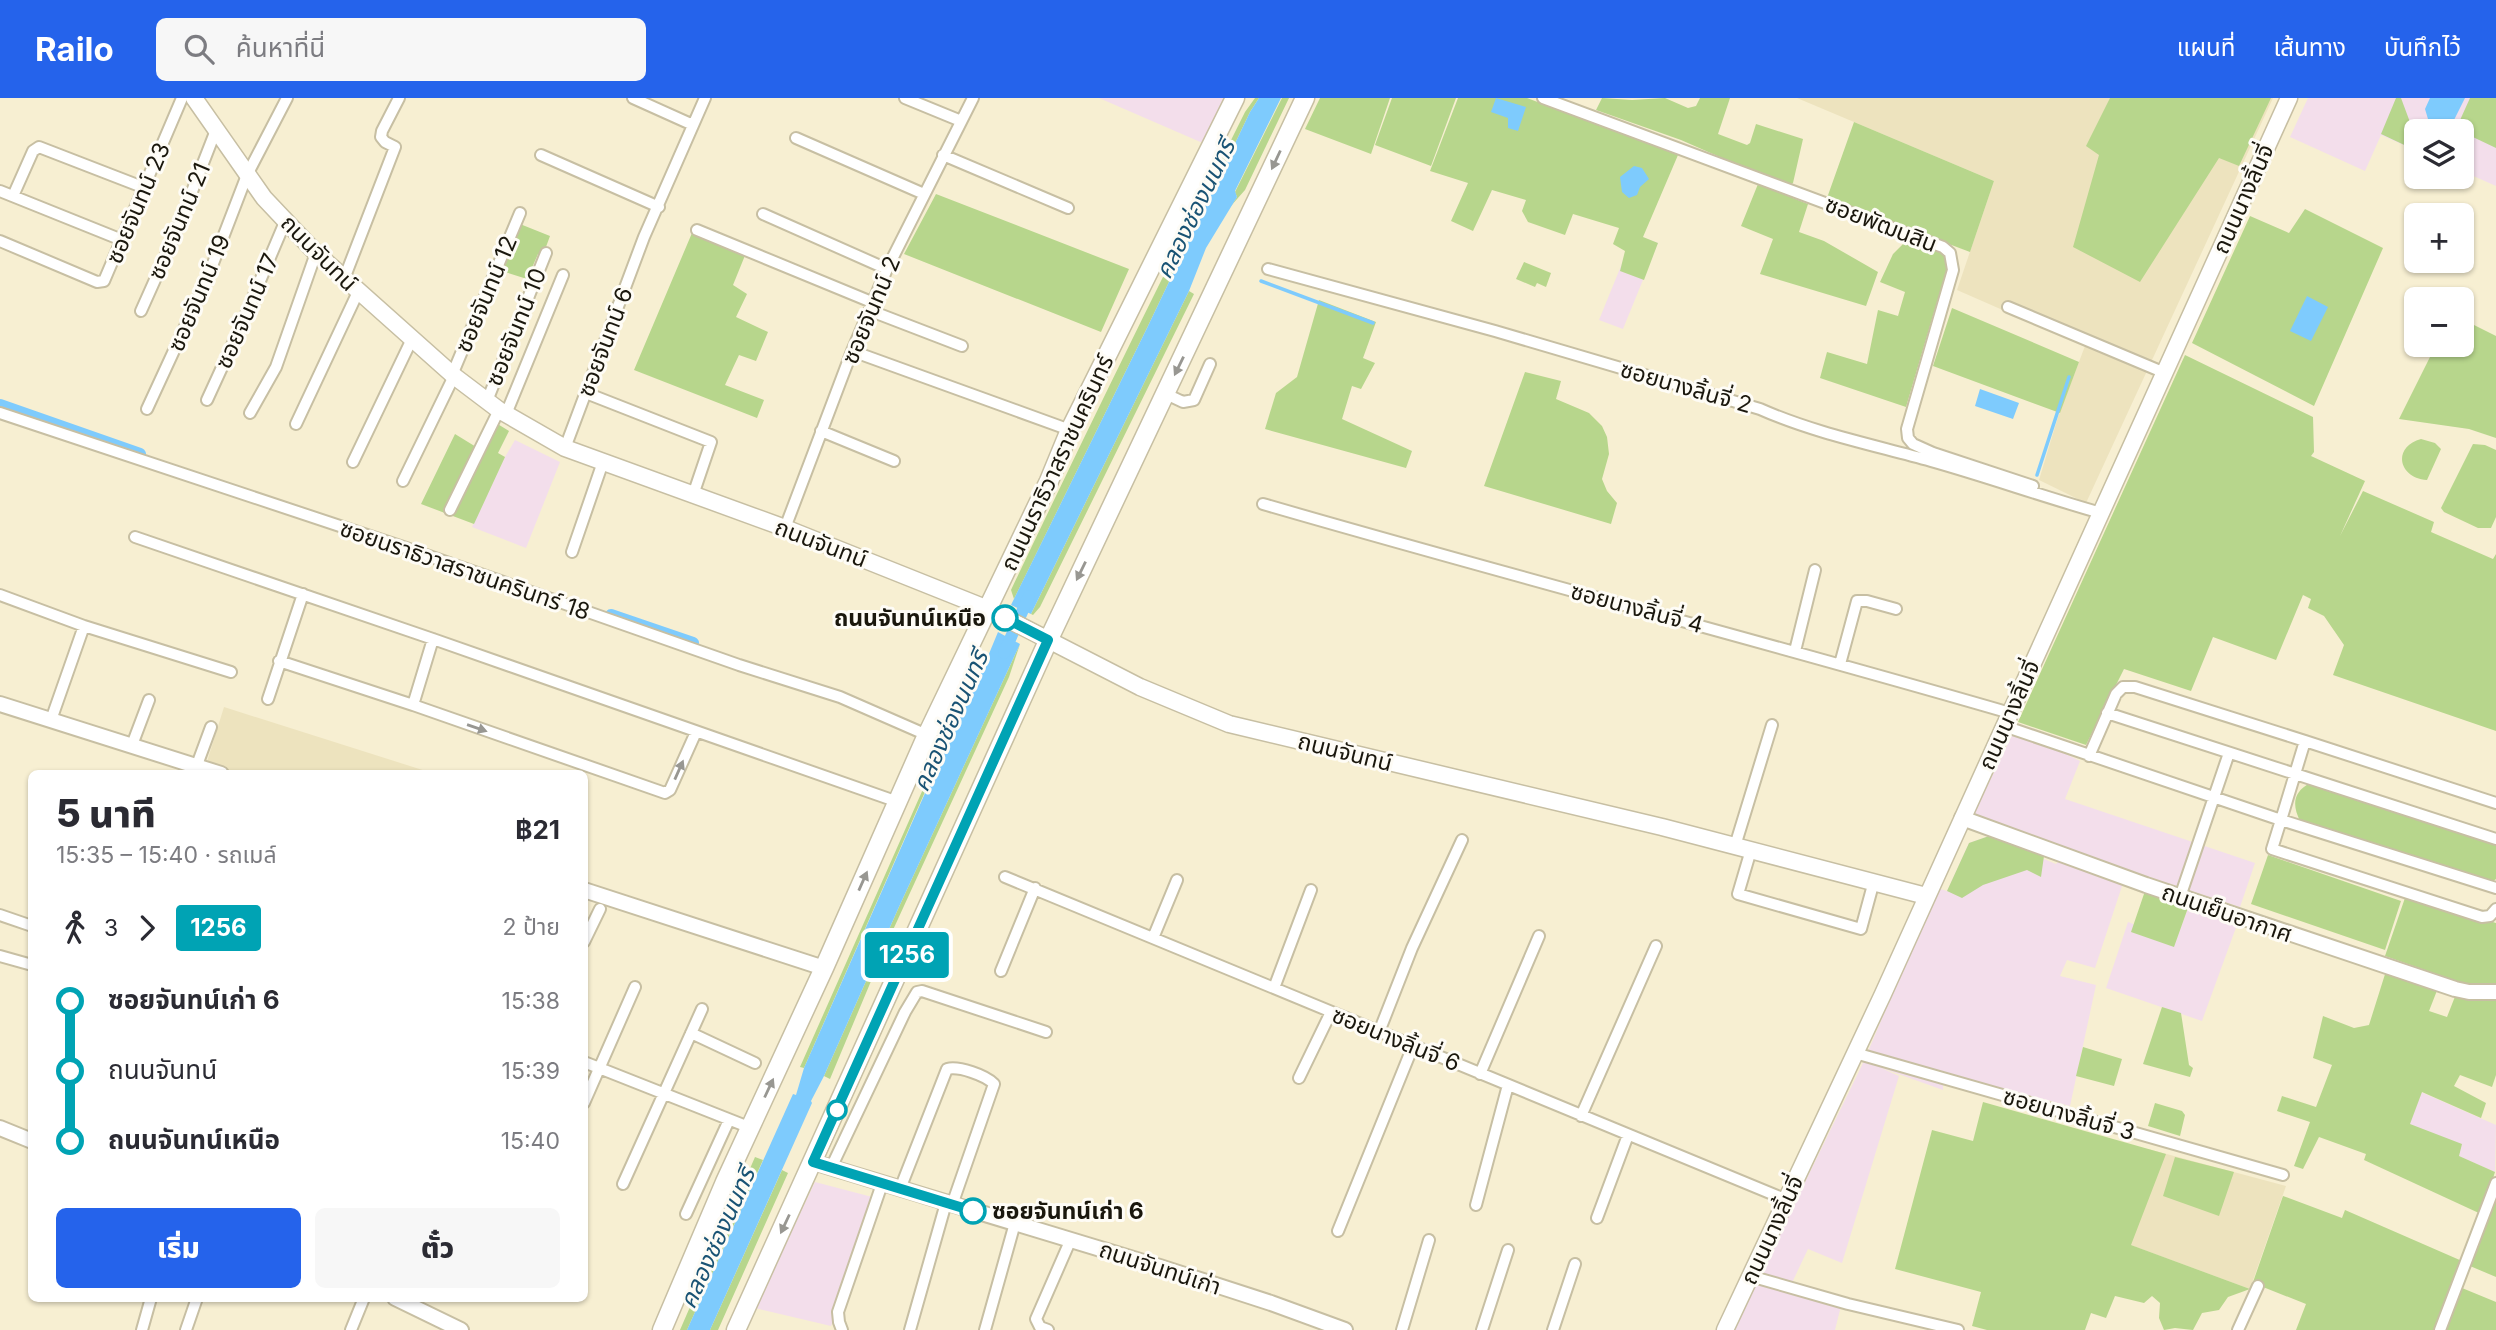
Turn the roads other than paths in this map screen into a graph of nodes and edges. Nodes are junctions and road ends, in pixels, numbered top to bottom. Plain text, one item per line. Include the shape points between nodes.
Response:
1 (182, 98) edge
2 (194, 98) edge
3 (287, 98) edge
4 (399, 98) edge
5 (633, 98) edge
6 (705, 98) edge
7 (905, 98) edge
8 (973, 98) edge
9 (1235, 98) edge
10 (1305, 98) edge
11 (1543, 98) edge
12 (2289, 98) edge
13 (961, 121) junction
14 (693, 125) junction
15 (216, 130) junction
16 (796, 138) dead end
17 (943, 155) junction
18 (541, 156) dead end
19 (247, 175) junction
20 (145, 188) junction
21 (0, 191) edge
22 (924, 194) junction
23 (13, 196) junction
24 (659, 206) junction
25 (1068, 208) dead end
26 (520, 213) dead end
27 (763, 214) dead end
28 (285, 222) junction
29 (697, 230) dead end
30 (121, 240) junction
31 (0, 241) edge
32 (316, 253) junction
33 (546, 253) dead end
34 (1268, 269) dead end
35 (887, 270) junction
36 (564, 275) dead end
37 (344, 279) junction
38 (358, 292) junction
39 (872, 307) junction
40 (2008, 307) dead end
41 (141, 311) dead end
42 (412, 339) junction
43 (962, 346) dead end
44 (852, 351) junction
45 (1210, 364) dead end
46 (2165, 373) junction
47 (453, 375) junction
48 (586, 393) junction
49 (1166, 394) junction
50 (206, 400) dead end
51 (497, 408) junction
52 (147, 409) dead end
53 (0, 413) edge
54 (250, 414) dead end
55 (296, 424) dead end
56 (1070, 430) junction
57 (821, 431) junction
58 (565, 448) junction
59 (894, 461) dead end
60 (353, 462) dead end
61 (603, 462) junction
62 (403, 481) dead end
63 (693, 495) junction
64 (1263, 504) dead end
65 (2070, 504) junction
66 (1326, 509) dead end
67 (450, 510) dead end
68 (2101, 513) junction
69 (1324, 522) junction
70 (785, 528) junction
71 (135, 537) dead end
72 (572, 552) dead end
73 (1815, 570) dead end
74 (0, 594) edge
75 (303, 594) junction
76 (1896, 609) dead end
77 (993, 612) junction
78 (84, 626) junction
79 (1041, 637) junction
80 (433, 639) junction
81 (1795, 651) junction
82 (279, 661) junction
83 (1840, 664) junction
84 (231, 672) dead end
85 (268, 699) dead end
86 (149, 700) dead end
87 (0, 704) edge
88 (413, 705) junction
89 (2108, 713) junction
90 (2007, 719) junction
91 (51, 720) junction
92 (1772, 725) dead end
93 (211, 727) dead end
94 (696, 732) junction
95 (927, 735) junction
96 (2305, 741) junction
97 (132, 745) junction
98 (2229, 752) junction
99 (2089, 756) junction
100 (202, 769) edge
101 (2295, 774) junction
102 (2214, 797) junction
103 (898, 802) junction
104 (2496, 803) edge
105 (1962, 818) junction
106 (2281, 820) junction
107 (2496, 839) edge
108 (1462, 840) dead end
109 (1743, 848) junction
110 (1006, 877) dead end
111 (1177, 880) dead end
112 (1874, 881) junction
113 (1035, 888) junction
114 (2496, 888) edge
115 (1311, 890) dead end
116 (588, 891) edge
117 (1926, 896) junction
118 (2180, 897) junction
119 (600, 909) dead end
120 (2496, 909) edge
121 (0, 915) edge
122 (28, 925) edge
123 (588, 934) edge
124 (1539, 936) dead end
125 (1153, 938) junction
126 (1656, 946) dead end
127 (0, 956) edge
128 (28, 964) edge
129 (824, 968) junction
130 (1001, 971) dead end
131 (895, 982) junction
132 (635, 987) dead end
133 (1273, 988) junction
134 (917, 992) junction
135 (2496, 992) edge
136 (702, 1009) dead end
137 (1331, 1012) junction
138 (1046, 1032) dead end
139 (1379, 1032) junction
140 (691, 1033) junction
141 (1413, 1046) junction
142 (1855, 1053) junction
143 (755, 1063) dead end
144 (588, 1064) edge
145 (600, 1068) junction
146 (1480, 1073) junction
147 (1299, 1078) dead end
148 (1508, 1085) junction
149 (588, 1094) edge
150 (664, 1094) junction
151 (1581, 1116) junction
152 (729, 1120) junction
153 (751, 1128) junction
154 (7, 1130) edge
155 (1628, 1135) junction
156 (28, 1139) edge
157 (822, 1165) junction
158 (2283, 1175) dead end
159 (2496, 1183) edge
160 (623, 1184) dead end
161 (882, 1184) junction
162 (900, 1189) junction
163 (1787, 1200) junction
164 (949, 1204) junction
165 (1476, 1205) dead end
166 (686, 1214) dead end
167 (1597, 1218) dead end
168 (1015, 1223) junction
169 (1338, 1231) dead end
170 (1071, 1239) junction
171 (1429, 1240) dead end
172 (1508, 1250) dead end
173 (1574, 1264) dead end
174 (1750, 1276) junction
175 (2258, 1286) dead end
176 (150, 1302) edge
177 (196, 1302) edge
178 (362, 1302) edge
179 (403, 1302) edge
180 (142, 1330) edge
181 (186, 1330) edge
182 (351, 1330) edge
183 (461, 1330) edge
184 (662, 1330) edge
185 (736, 1330) edge
186 (842, 1330) edge
187 (910, 1330) edge
188 (985, 1330) edge
189 (1048, 1330) edge
190 (1345, 1330) edge
191 (1402, 1330) edge
192 (1482, 1330) edge
193 (1553, 1330) edge
194 (1725, 1330) edge
195 (1958, 1330) edge
196 (2238, 1330) edge
197 (2440, 1330) edge

1 - 20 street, ซอยจันทน์ 23
2 - 15 main road, ถนนจันทน์
3 - 19 street, ซอยจันทน์ 19
4 - 37 street via 381,137 395,148
5 - 14 street
6 - 14 street, ซอยจันทน์ 6
7 - 13 street
8 - 13 street, ซอยจันทน์ 2
9 - 56 main road, ถนนนราธิวาสราชนครินทร์
10 -> 49 main road
11 - 65 street, ซอยพัฒนสิน via 1943,247 1950,253 1953,270 1908,438 1933,453 2022,481
12 - 46 main road, ถนนนางลิ้นจี่
13 - 17 street, ซอยจันทน์ 2
14 - 24 street, ซอยจันทน์ 6
15 - 19 main road, ถนนจันทน์
15 - 41 street, ซอยจันทน์ 21
16 - 22 street
17 - 22 street, ซอยจันทน์ 2
17 - 25 street
18 - 24 street
19 - 28 main road, ถนนจันทน์
19 - 52 street, ซอยจันทน์ 19 via 207,279
20 - 23 street via 39,147
20 - 30 street, ซอยจันทน์ 23
21 - 23 street
22 - 35 street, ซอยจันทน์ 2
23 - 30 street
24 - 48 street, ซอยจันทน์ 6
26 - 47 street, ซอยจันทน์ 12
27 - 35 street
28 - 32 main road, ถนนจันทน์
28 - 50 street, ซอยจันทน์ 17
29 - 39 street
30 - 31 street, ซอยจันทน์ 23 via 101,282
32 - 37 main road, ถนนจันทน์
32 - 54 street via 276,367
33 - 51 street, ซอยจันทน์ 10
34 - 65 street, ซอยนางลิ้นจี่ 2 via 1717,396
35 - 39 street, ซอยจันทน์ 2
36 - 51 street
37 - 38 main road, ถนนจันทน์
38 - 42 main road, ถนนจันทน์
38 - 55 street
39 - 43 street
39 - 44 street, ซอยจันทน์ 2
40 - 46 street
42 - 47 main road, ถนนจันทน์
42 - 60 street
44 - 56 street
44 - 57 street, ซอยจันทน์ 2
45 - 49 street via 1194,400 1183,402
46 - 68 main road, ถนนนางลิ้นจี่
47 - 51 main road, ถนนจันทน์
47 - 62 street, ซอยจันทน์ 12
48 - 58 street, ซอยจันทน์ 6
48 - 63 street via 711,442
49 -> 79 main road
51 - 58 main road, ถนนจันทน์
51 - 67 street
53 - 95 street, ซอยนราธิวาสราชนครินทร์ 18 via 840,697
56 - 77 main road, ถนนนราธิวาสราชนครินทร์
57 - 59 street
57 - 70 street, ซอยจันทน์ 2
58 - 61 main road, ถนนจันทน์
61 - 63 main road, ถนนจันทน์
61 - 72 street
63 - 70 main road, ถนนจันทน์
64 - 69 street, ซอยนางลิ้นจี่ 4
65 - 68 street, ซอยนางลิ้นจี่ 2
66 - 69 street
68 - 90 main road, ถนนนางลิ้นจี่
69 - 81 street, ซอยนางลิ้นจี่ 4
70 - 77 main road, ถนนจันทน์
71 - 75 street
73 - 81 street
74 - 78 street
75 - 80 street
75 - 82 street
76 - 83 street via 1857,601
77 - 79 main road, ถนนจันทน์
77 - 95 main road, ถนนนราธิวาสราชนครินทร์
78 - 84 street
78 - 91 street
79 - 109 main road, ถนนจันทน์ via 1140,687 1229,724
79 - 131 main road
80 - 88 street
80 - 94 street
81 - 83 street, ซอยนางลิ้นจี่ 4
82 - 85 street
82 - 88 street
83 - 90 street, ซอยนางลิ้นจี่ 4
86 - 97 street
87 - 91 street
88 -> 94 street via 665,793
89 - 96 street via 2123,687 2135,687
89 - 98 street
89 - 99 street
90 - 99 street, ซอยนางลิ้นจี่ 4
90 - 105 main road, ถนนนางลิ้นจี่
91 - 97 street
92 - 109 street
93 - 100 street
94 - 103 street
95 - 103 main road, ถนนนราธิวาสราชนครินทร์
96 - 101 street
96 - 104 street
97 - 100 street
98 - 101 street
98 - 102 street
99 - 102 street, ซอยนางลิ้นจี่ 4
101 - 106 street
101 - 107 street
102 - 106 street, ซอยนางลิ้นจี่ 4
102 - 118 street
129 -> 103 main road, ถนนนราธิวาสราชนครินทร์
105 - 117 main road, ถนนนางลิ้นจี่
105 - 118 street, ถนนเย็นอากาศ
106 - 114 street, ซอยนางลิ้นจี่ 4
106 - 120 street via 2272,849 2482,917
108 - 139 street
109 - 112 main road, ถนนจันทน์
109 - 112 street via 1738,894 1861,929
110 - 113 street, ซอยนางลิ้นจี่ 6
111 - 125 street
112 - 117 main road, ถนนจันทน์
113 - 125 street, ซอยนางลิ้นจี่ 6
113 - 130 street
115 - 133 street
116 - 129 street
117 - 142 main road, ถนนนางลิ้นจี่
118 - 135 street, ถนนเย็นอากาศ via 2455,989
119 - 123 street
121 - 122 street
124 - 146 street
125 - 133 street, ซอยนางลิ้นจี่ 6
126 - 151 street
127 - 128 street
153 -> 129 main road, ถนนนราธิวาสราชนครินทร์
131 - 134 street
131 - 157 main road
132 - 145 street
133 - 137 street, ซอยนางลิ้นจี่ 6
134 - 138 street
134 - 157 street
136 - 140 street
137 - 139 street, ซอยนางลิ้นจี่ 6
137 - 147 street
139 - 141 street, ซอยนางลิ้นจี่ 6
140 - 143 street
140 - 150 street
141 - 146 street, ซอยนางลิ้นจี่ 6
141 - 169 street
142 - 158 street, ซอยนางลิ้นจี่ 3
142 - 163 main road, ถนนนางลิ้นจี่
144 - 145 street
145 - 149 street
145 - 150 street
146 - 148 street, ซอยนางลิ้นจี่ 6
148 - 151 street, ซอยนางลิ้นจี่ 6
148 - 165 street
150 - 152 street
150 - 160 street
151 - 155 street, ซอยนางลิ้นจี่ 6
152 - 153 street
152 - 166 street
153 - 184 main road, ถนนนราธิวาสราชนครินทร์
154 - 156 street
155 - 163 street, ซอยนางลิ้นจี่ 6
155 - 167 street
157 - 161 street, ถนนจันทน์เก่า
157 -> 185 main road
159 - 197 street
161 - 162 street, ถนนจันทน์เก่า
161 - 186 street via 838,1312
162 - 164 street, ถนนจันทน์เก่า
162 - 164 street via 947,1069 987,1078 994,1084
163 - 174 main road, ถนนนางลิ้นจี่
164 - 168 street, ถนนจันทน์เก่า
164 - 187 street
168 - 170 street, ถนนจันทน์เก่า
168 - 188 street
170 - 189 street via 1036,1320
170 - 190 street, ถนนจันทน์เก่า
171 - 191 street
172 - 192 street
173 - 193 street
174 - 194 main road, ถนนนางลิ้นจี่
174 - 195 street
175 - 196 street
176 - 180 street
177 - 181 street
178 - 182 street
179 - 183 street

